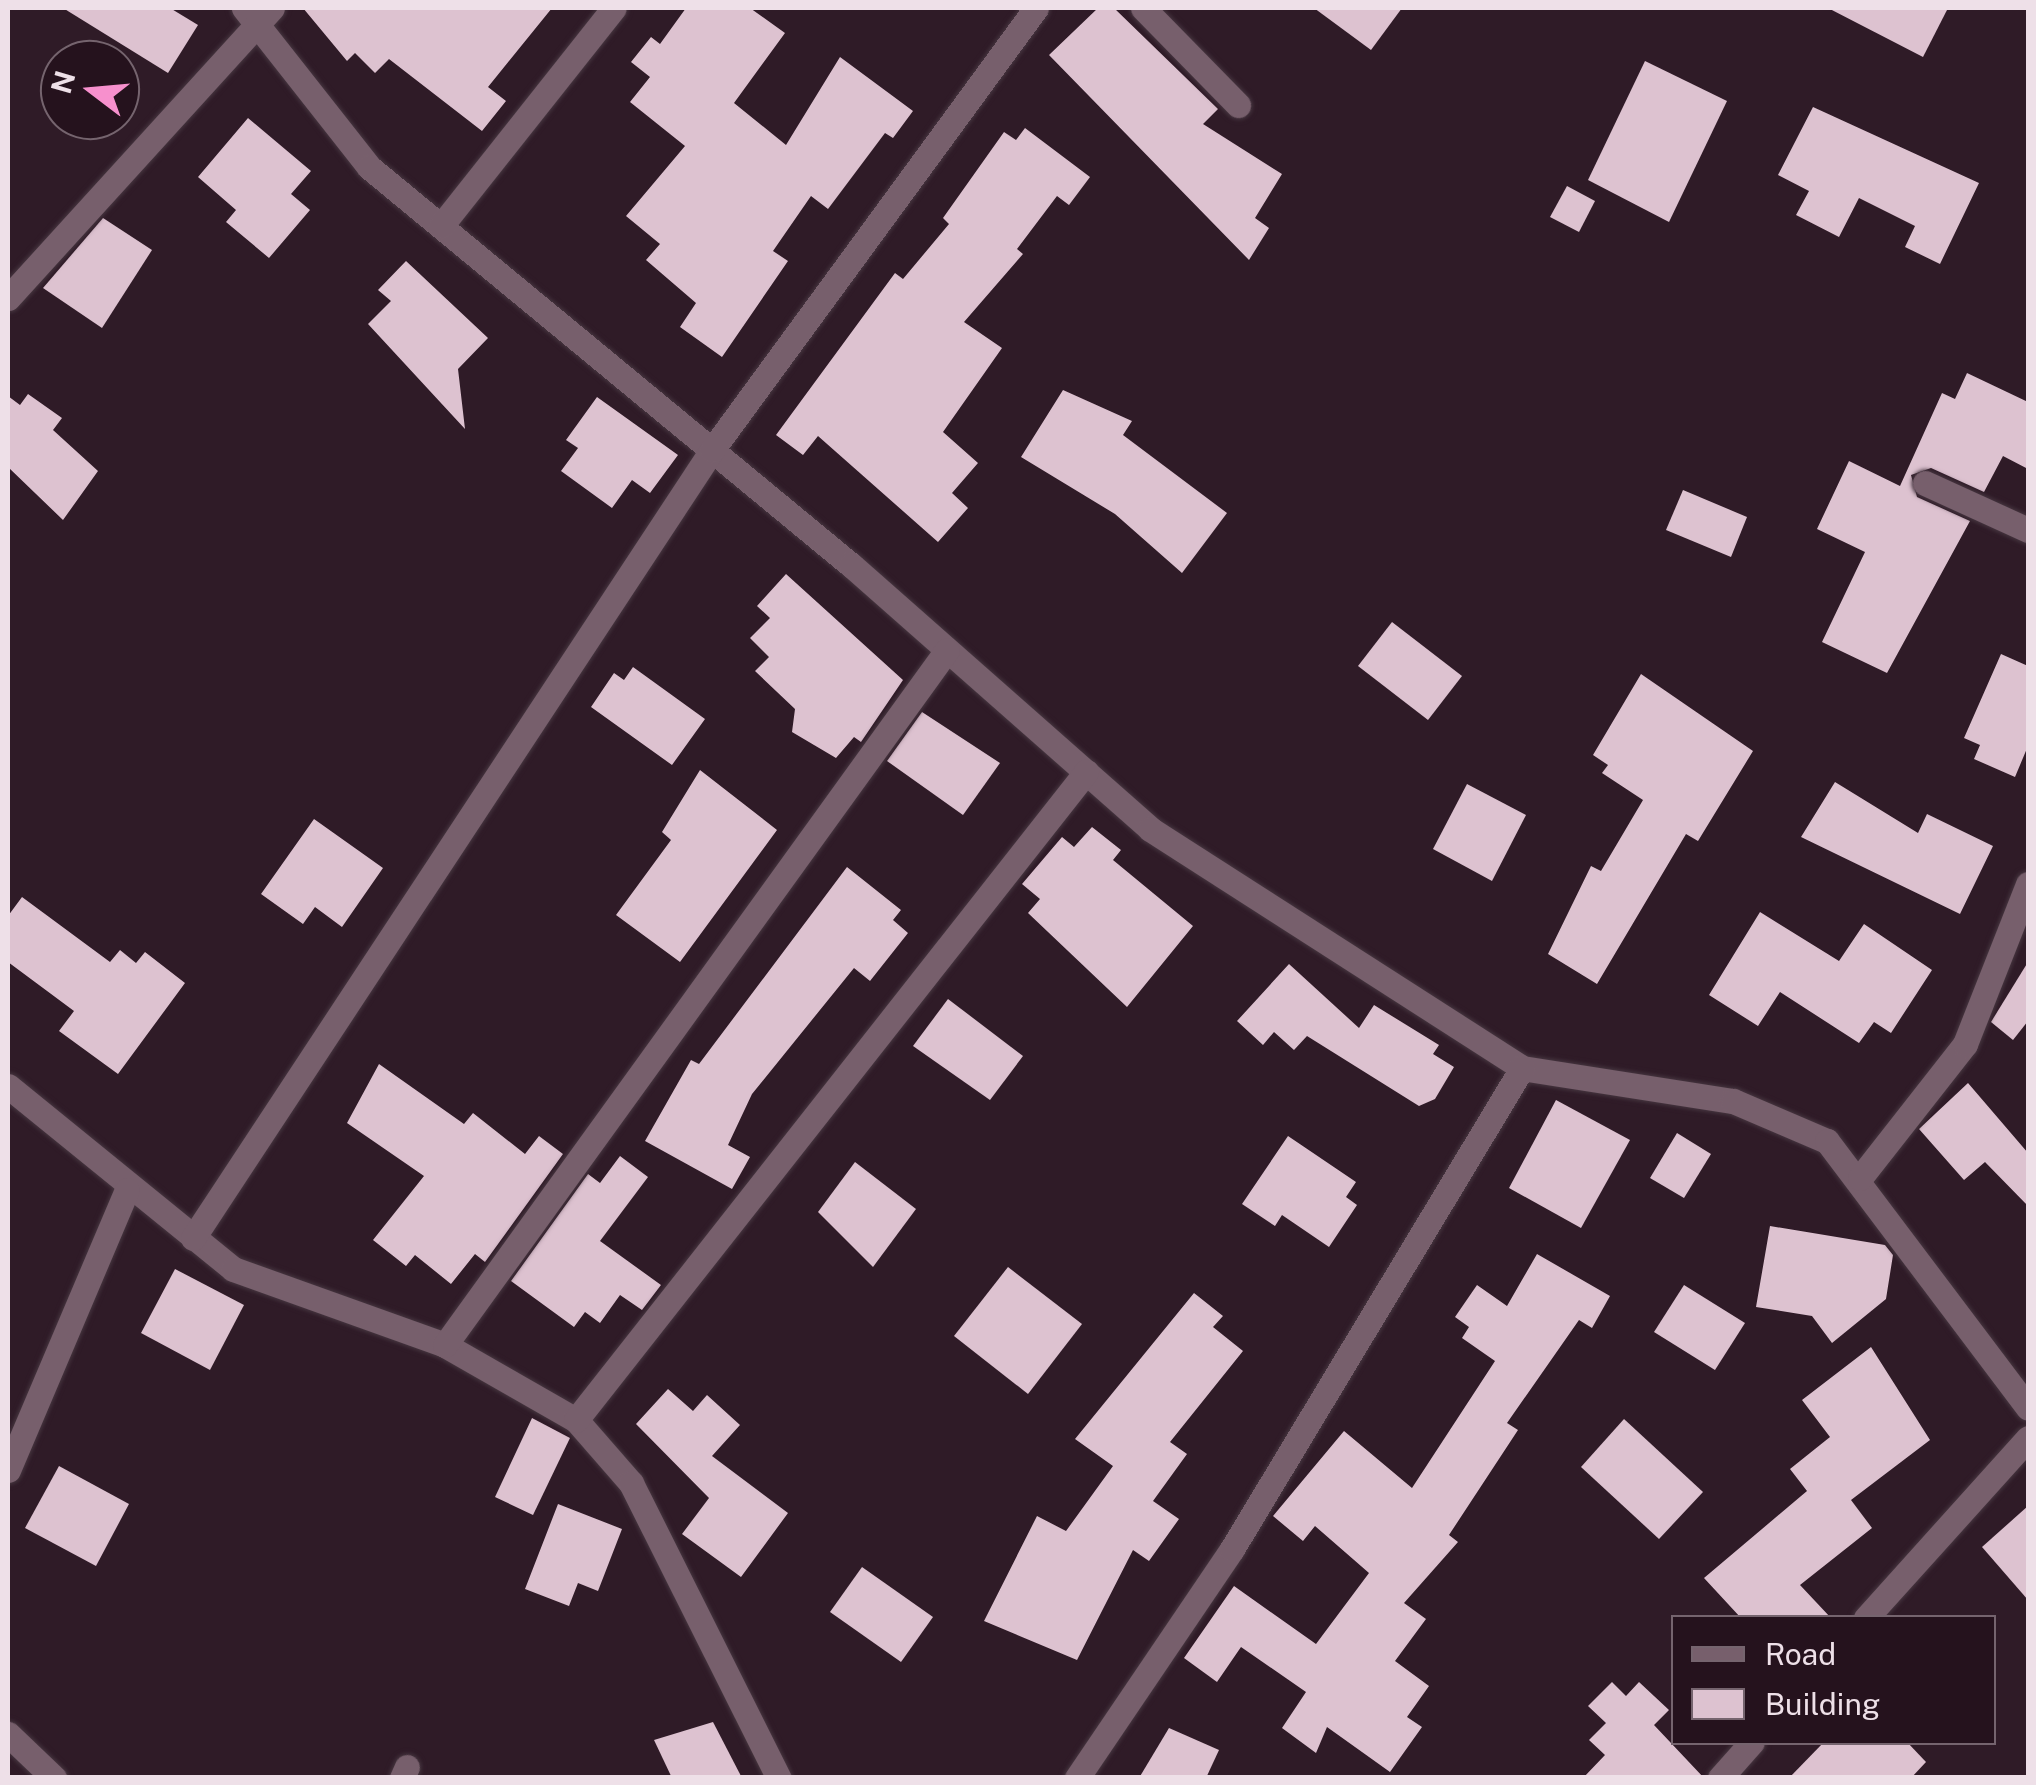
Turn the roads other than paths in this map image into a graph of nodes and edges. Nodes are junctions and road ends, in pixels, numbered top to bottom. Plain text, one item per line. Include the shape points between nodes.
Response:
1 (614, 8) edge
2 (1036, 8) edge
3 (1144, 8) edge
4 (258, 13) edge
5 (1238, 105) dead end
6 (441, 226) junction
7 (8, 298) edge
8 (712, 450) junction
9 (1925, 483) dead end
10 (2028, 530) edge
11 (948, 650) junction
12 (1086, 772) junction
13 (2028, 884) edge
14 (1522, 1068) junction
15 (8, 1086) edge
16 (1860, 1178) junction
17 (127, 1190) junction
18 (193, 1238) junction
19 (444, 1345) junction
20 (2028, 1408) edge
21 (576, 1420) junction
22 (2028, 1438) edge
23 (8, 1470) edge
24 (1869, 1615) edge
25 (8, 1734) edge
26 (1749, 1745) edge
27 (54, 1778) edge
28 (779, 1778) edge
29 (1077, 1778) edge
30 (1720, 1778) edge

1 - 6 street
2 - 8 street
3 - 5 street
4 - 6 street via 369,168
4 - 7 street
6 - 8 street
8 - 11 street
8 - 18 street
9 - 10 street
11 - 12 street
11 - 19 street
12 - 14 street via 1150,829
12 - 21 street
13 - 16 street via 1964,1044
14 - 16 street via 1733,1100 1827,1141
14 - 29 street via 1232,1549
15 - 17 street
16 - 20 street
17 - 18 street
17 - 23 street
18 - 19 street via 233,1269
19 - 21 street
21 - 28 street via 631,1483
22 - 24 street
25 - 27 street
26 - 30 street

